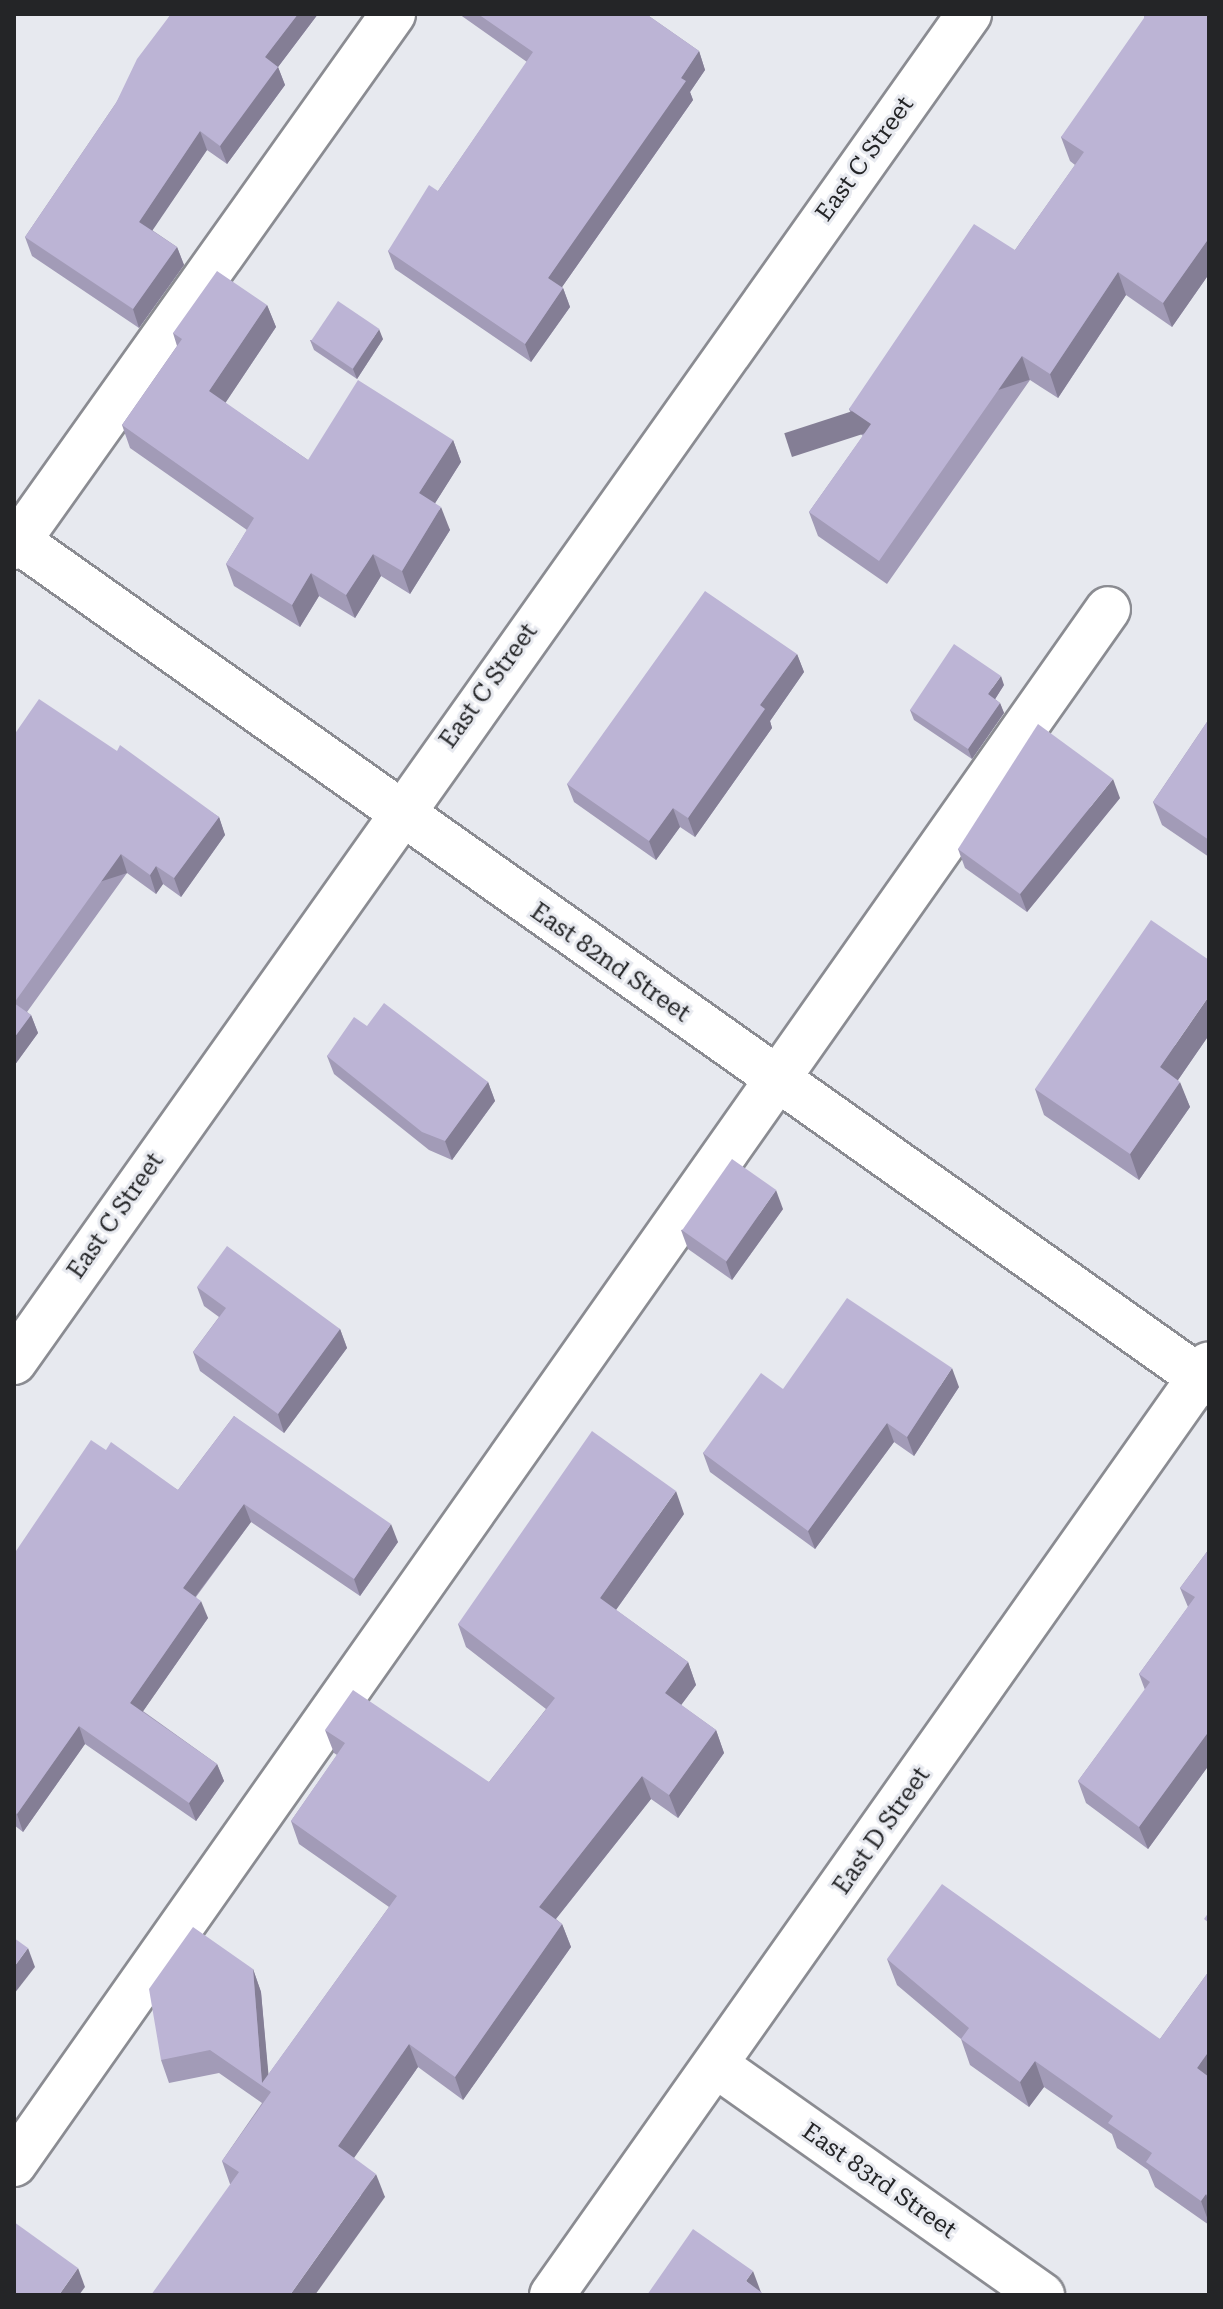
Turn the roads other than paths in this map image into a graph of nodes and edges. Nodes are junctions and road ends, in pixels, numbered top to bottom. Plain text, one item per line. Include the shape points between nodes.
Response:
1 (393, 14) edge
2 (969, 14) edge
3 (15, 542) edge
4 (1108, 609) dead end
5 (398, 813) junction
6 (779, 1081) junction
7 (14, 1362) edge
8 (1206, 1375) edge
9 (717, 2066) junction
10 (14, 2164) edge
11 (552, 2295) edge
12 (1042, 2295) edge

1 - 3 street
2 - 5 street, East C Street
3 - 5 street, East 82nd Street
4 - 6 street
5 - 6 street, East 82nd Street
5 - 7 street, East C Street
6 - 8 street, East 82nd Street
6 - 10 street
8 - 9 street, East D Street
9 - 11 street, East D Street
9 - 12 street, East 83rd Street

